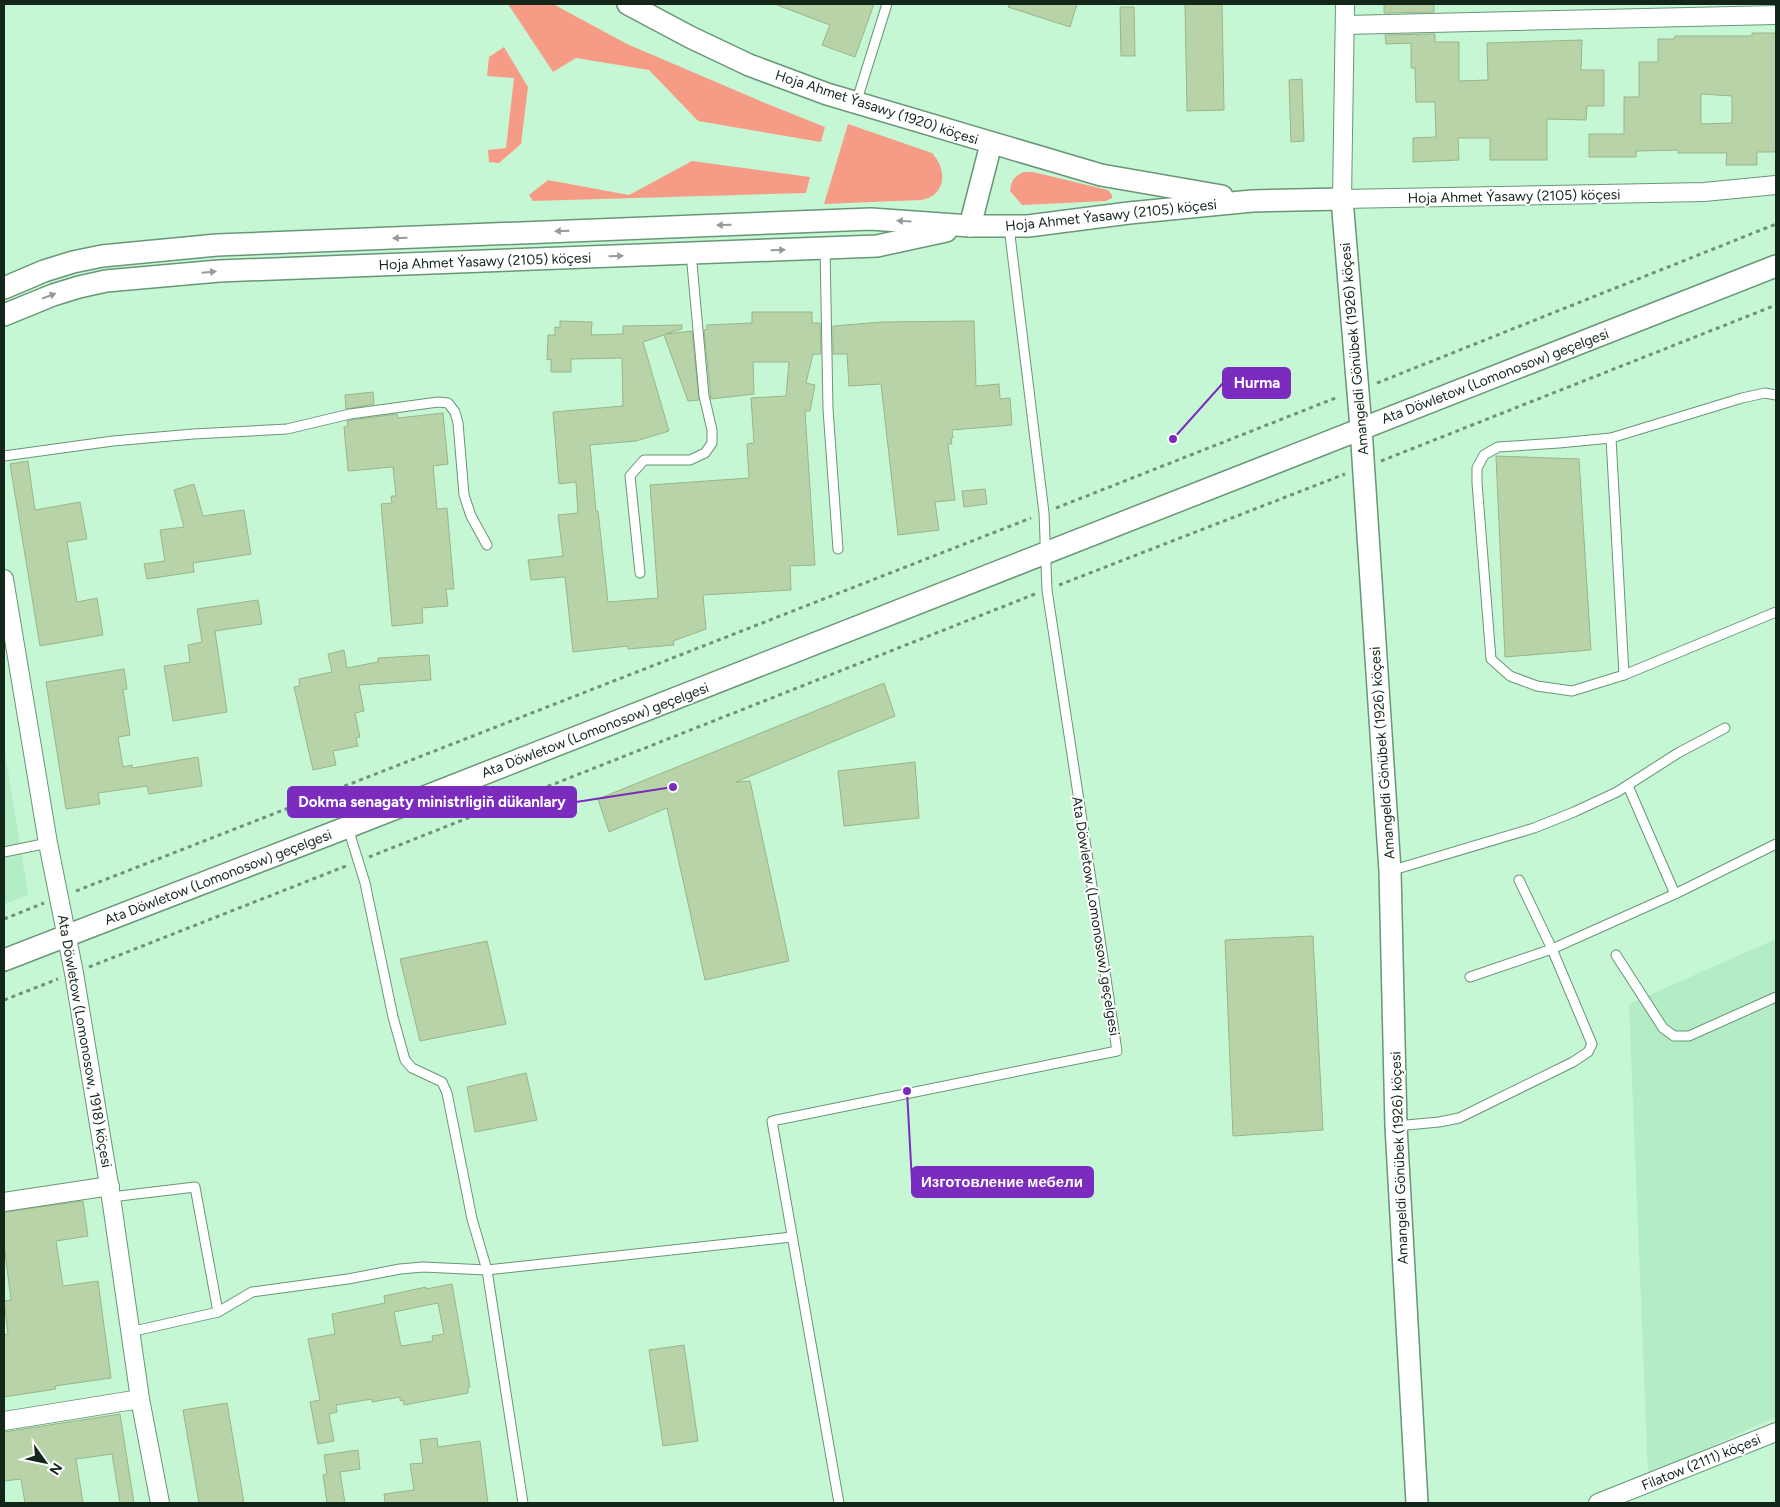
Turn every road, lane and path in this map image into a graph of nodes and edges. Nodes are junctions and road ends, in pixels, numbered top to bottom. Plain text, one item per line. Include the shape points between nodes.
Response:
1 (628, 4) edge
2 (888, 4) edge
3 (1345, 4) edge
4 (1776, 16) edge
5 (1345, 25) junction
6 (856, 103) junction
7 (991, 144) junction
8 (1776, 185) edge
9 (1342, 199) junction
10 (1252, 201) junction
11 (1776, 224) edge
12 (970, 226) junction
13 (1009, 227) junction
14 (825, 248) junction
15 (691, 253) junction
16 (1776, 266) edge
17 (4, 288) edge
18 (1776, 306) edge
19 (4, 315) edge
20 (1358, 391) junction
21 (1776, 395) edge
22 (1361, 428) junction
23 (1611, 438) junction
24 (4, 456) edge
25 (1364, 468) junction
26 (1044, 513) junction
27 (487, 545) dead end
28 (838, 549) dead end
29 (1046, 552) junction
30 (640, 572) dead end
31 (4, 579) edge
32 (1047, 590) junction
33 (1776, 612) edge
34 (1624, 675) junction
35 (1725, 728) dead end
36 (1628, 786) junction
37 (348, 827) junction
38 (48, 842) junction
39 (1776, 844) edge
40 (4, 852) edge
41 (358, 861) junction
42 (1390, 871) junction
43 (1519, 880) dead end
44 (1675, 894) junction
45 (59, 898) junction
46 (4, 919) edge
47 (67, 935) junction
48 (1552, 949) junction
49 (1616, 955) dead end
50 (4, 960) edge
51 (74, 973) junction
52 (1470, 977) dead end
53 (1776, 996) edge
54 (4, 1000) edge
55 (1396, 1126) junction
56 (111, 1192) junction
57 (4, 1202) edge
58 (792, 1237) junction
59 (487, 1270) junction
60 (218, 1312) junction
61 (130, 1332) junction
62 (140, 1399) junction
63 (4, 1421) edge
64 (1776, 1432) edge
65 (160, 1503) edge
66 (523, 1503) edge
67 (839, 1503) edge
68 (1416, 1503) edge
69 (1598, 1503) edge

1 - 6 street, Hoja Ahmet Ýasawy (1920) köçesi via 749,65
2 - 6 lane
3 - 5 street, Amangeldi Gönübek (1926) köçesi
4 - 5 street
5 - 9 street, Amangeldi Gönübek (1926) köçesi
6 - 7 street, Hoja Ahmet Ýasawy (1920) köçesi
7 - 10 street, Hoja Ahmet Ýasawy (2105) köçesi via 1143,184
7 - 12 street
8 - 9 street, Hoja Ahmet Ýasawy (2105) köçesi via 1704,192
9 - 10 street, Hoja Ahmet Ýasawy (2105) köçesi
9 - 20 street, Amangeldi Gönübek (1926) köçesi
10 - 13 street, Hoja Ahmet Ýasawy (2105) köçesi
11 - 20 path
12 - 13 street, Hoja Ahmet Ýasawy (2105) köçesi
12 - 14 street, Hoja Ahmet Ýasawy (2105) köçesi via 878,246
12 -> 17 street, Hoja Ahmet Ýasawy (2105) köçesi via 871,219 217,245 102,256 44,271
13 - 26 lane
15 -> 14 street, Hoja Ahmet Ýasawy (2105) köçesi
14 - 28 lane via 828,409
19 -> 15 street, Hoja Ahmet Ýasawy (2105) köçesi via 52,295 106,281 219,271
15 - 30 lane via 704,396 712,443 705,453 690,460 644,460 630,476
16 - 22 street, Ata Döwletow (Lomonosow) geçelgesi
18 - 25 path
20 - 22 street, Amangeldi Gönübek (1926) köçesi
20 - 26 path
21 - 23 lane via 1765,393 1742,398
22 - 25 street, Amangeldi Gönübek (1926) köçesi
22 - 29 street, Ata Döwletow (Lomonosow) geçelgesi
23 - 34 lane
23 - 34 lane via 1498,447 1484,455 1477,468 1477,483 1491,659 1510,676 1537,686 1572,691
24 - 27 lane via 112,440 287,429 350,414 448,403 458,423 464,495
25 - 32 path
25 - 42 street, Amangeldi Gönübek (1926) köçesi
26 - 29 lane
26 - 45 path
29 - 32 lane, Ata Döwletow (Lomonosow) geçelgesi
29 - 37 street, Ata Döwletow (Lomonosow) geçelgesi
31 - 38 street, Ata Döwletow (Lomonosow, 1918) köçesi
32 - 41 path
32 - 58 lane, Ata Döwletow (Lomonosow) geçelgesi via 1116,1051 772,1121
33 - 34 lane
35 - 36 lane via 1678,753
36 - 42 lane via 1603,800 1534,828
36 - 44 lane
37 - 41 lane
37 - 47 street, Ata Döwletow (Lomonosow) geçelgesi
38 - 40 lane
38 - 45 street, Ata Döwletow (Lomonosow, 1918) köçesi
39 - 44 lane
41 - 51 path
41 - 59 lane via 393,1017 406,1060 412,1068 442,1082 447,1093 472,1219
42 - 55 street, Amangeldi Gönübek (1926) köçesi
43 - 48 lane
44 - 48 lane
45 - 46 path
45 - 47 street, Ata Döwletow (Lomonosow, 1918) köçesi
47 - 50 street, Ata Döwletow (Lomonosow) geçelgesi
47 - 51 street, Ata Döwletow (Lomonosow, 1918) köçesi
48 - 52 lane
48 - 55 lane via 1592,1044 1588,1052 1459,1118
49 - 53 lane via 1663,1028 1674,1036 1689,1036
51 - 54 path
51 - 56 street, Ata Döwletow (Lomonosow, 1918) köçesi
55 - 68 street, Amangeldi Gönübek (1926) köçesi
56 - 57 street
56 - 60 lane via 195,1187
56 - 61 street, Ata Döwletow (Lomonosow, 1918) köçesi
58 - 59 lane
58 - 67 lane
59 - 60 lane via 423,1267 270,1289 252,1292
59 - 66 lane
60 - 61 lane
61 - 62 street, Ata Döwletow (Lomonosow, 1918) köçesi
62 - 63 street
62 - 65 street, Ata Döwletow (Lomonosow, 1918) köçesi
64 - 69 street, Filatow (2111) köçesi

